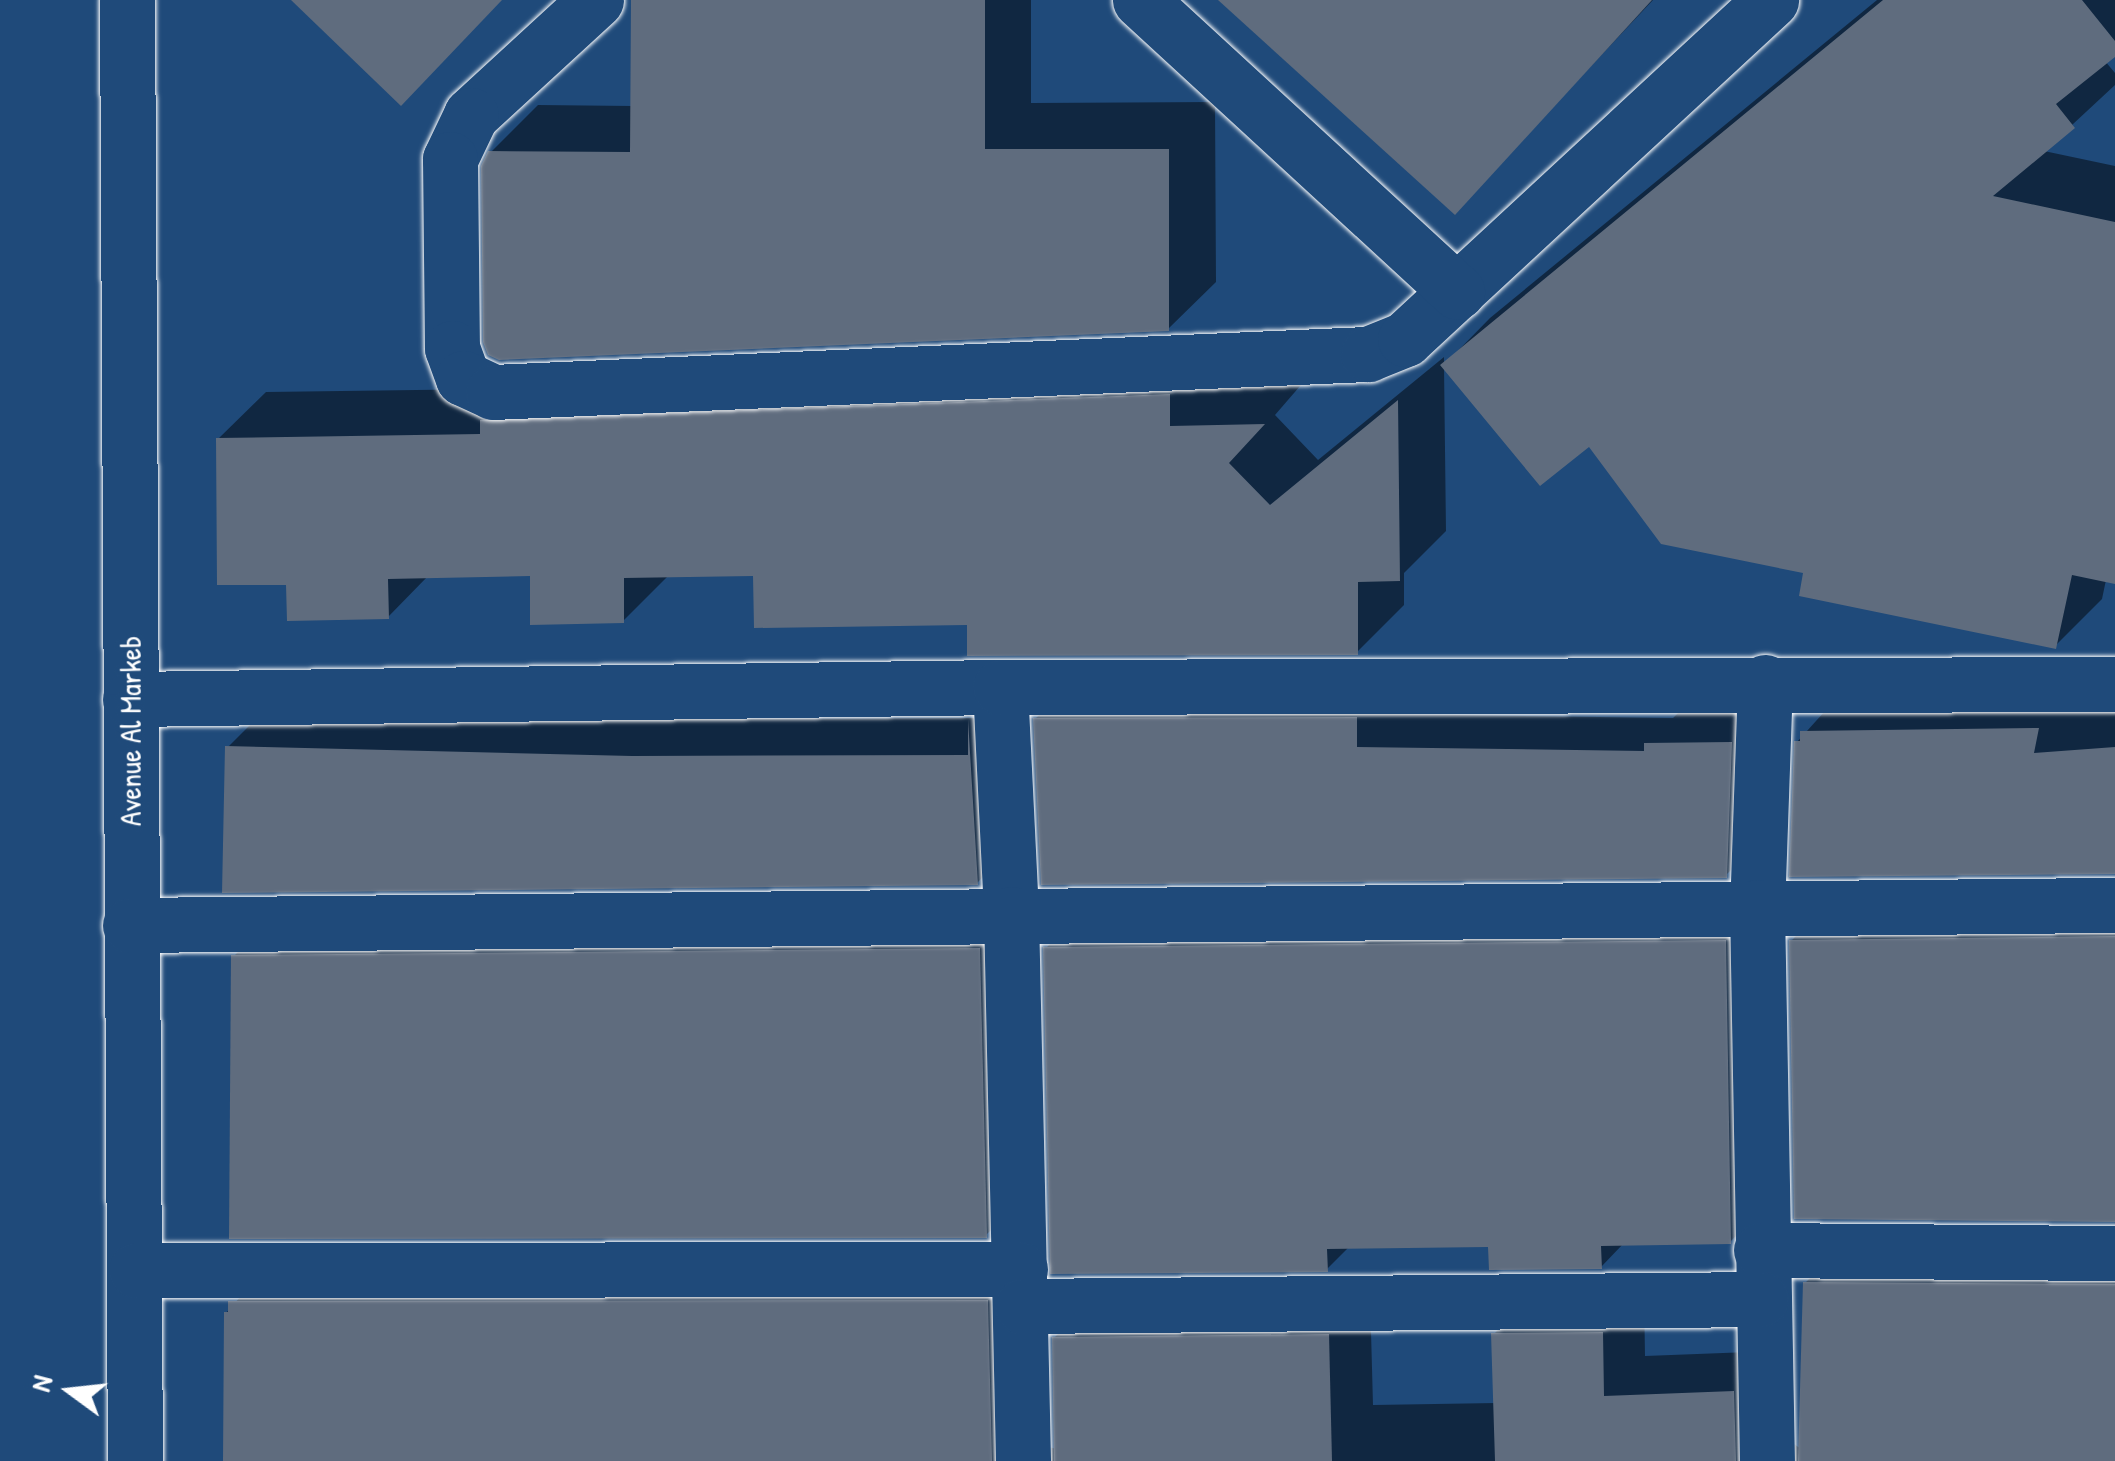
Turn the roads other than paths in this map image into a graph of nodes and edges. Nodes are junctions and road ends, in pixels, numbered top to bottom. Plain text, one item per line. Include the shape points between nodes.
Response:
1 (127, 0) edge
2 (596, 0) edge
3 (1140, 0) edge
4 (1771, 0) edge
5 (1457, 292) junction
6 (1765, 682) junction
7 (2115, 684) edge
8 (1000, 687) junction
9 (130, 699) junction
10 (2115, 905) edge
11 (1757, 907) junction
12 (1011, 914) junction
13 (130, 924) junction
14 (2115, 1254) edge
15 (136, 1270) junction
16 (1761, 1274) junction
17 (1021, 1288) junction
18 (135, 1461) edge
19 (1023, 1461) edge
20 (1767, 1461) edge

1 - 9 street, Avenue Al Markeb
2 - 5 street via 471,116 450,160 452,348 463,378 493,392 1368,354 1406,339
3 - 5 street
4 - 5 street
6 - 7 street
6 - 8 street
6 - 11 street
8 - 9 street
8 - 12 street
9 - 13 street, Avenue Al Markeb
10 - 11 street
11 - 12 street
11 - 16 street
12 - 13 street
12 - 17 street
13 - 15 street, Avenue Al Markeb
14 - 16 street
15 - 17 street
15 - 18 street, Avenue Al Markeb
16 - 17 street
16 - 20 street
17 - 19 street

